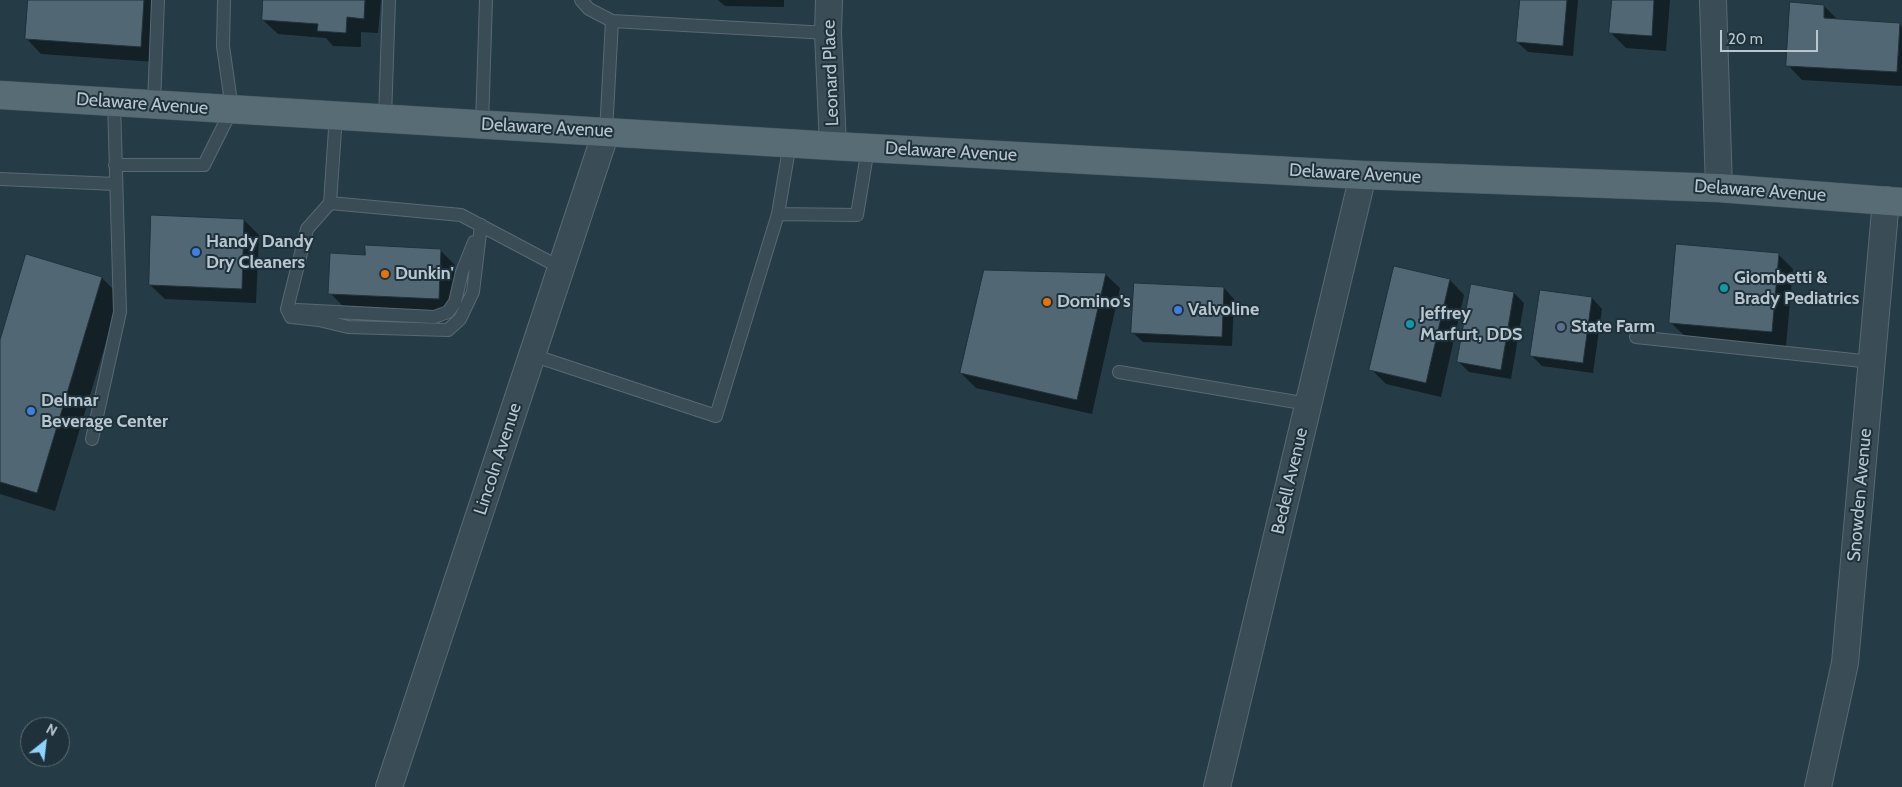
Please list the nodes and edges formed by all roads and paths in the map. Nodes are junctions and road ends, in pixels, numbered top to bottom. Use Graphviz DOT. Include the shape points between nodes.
graph roads {
  1 [pos="158,0"];
  2 [pos="224,0"];
  3 [pos="389,0"];
  4 [pos="486,0"];
  5 [pos="581,0"];
  6 [pos="828,0"];
  7 [pos="1713,0"];
  8 [pos="612,20"];
  9 [pos="828,33"];
  10 [pos="0,95"];
  11 [pos="114,102"];
  12 [pos="154,104"];
  13 [pos="232,109"];
  14 [pos="336,115"];
  15 [pos="385,118"];
  16 [pos="482,124"];
  17 [pos="606,132"];
  18 [pos="790,143"];
  19 [pos="833,146"];
  20 [pos="868,148"];
  21 [pos="115,165"];
  22 [pos="1362,175"];
  23 [pos="0,179"];
  24 [pos="116,184"];
  25 [pos="1719,188"];
  26 [pos="1894,201"];
  27 [pos="330,203"];
  28 [pos="778,214"];
  29 [pos="480,225"];
  30 [pos="561,268"];
  31 [pos="1636,337"];
  32 [pos="532,355"];
  33 [pos="1872,362"];
  34 [pos="1119,372"];
  35 [pos="1308,404"];
  36 [pos="92,440"];
  37 [pos="389,787"];
  38 [pos="1217,787"];
  39 [pos="1818,787"];
  1 -- 12 [label="lane"];
  2 -- 13 [label="lane" via="223,46"];
  3 -- 15 [label="lane"];
  4 -- 16 [label="lane"];
  5 -- 8 [label="lane" via="590,9"];
  6 -- 9 [label="street, Leonard Place"];
  7 -- 25 [label="street"];
  8 -- 9 [label="lane"];
  8 -- 17 [label="lane"];
  9 -- 19 [label="street, Leonard Place"];
  10 -- 11 [label="main road, Delaware Avenue"];
  11 -- 12 [label="main road, Delaware Avenue"];
  11 -- 21 [label="lane"];
  12 -- 13 [label="main road, Delaware Avenue"];
  13 -- 14 [label="main road, Delaware Avenue"];
  13 -- 21 [label="lane" via="204,165"];
  14 -- 15 [label="main road, Delaware Avenue"];
  14 -- 27 [label="lane"];
  15 -- 16 [label="main road, Delaware Avenue"];
  16 -- 17 [label="main road, Delaware Avenue"];
  17 -- 18 [label="main road, Delaware Avenue"];
  17 -- 30 [label="street, Lincoln Avenue"];
  18 -- 19 [label="main road, Delaware Avenue"];
  18 -- 28 [label="lane"];
  19 -- 20 [label="main road, Delaware Avenue"];
  20 -- 22 [label="main road, Delaware Avenue"];
  20 -- 28 [label="lane" via="857,215"];
  21 -- 24 [label="lane"];
  22 -- 25 [label="main road, Delaware Avenue"];
  22 -- 35 [label="street, Bedell Avenue"];
  23 -- 24 [label="lane"];
  24 -- 36 [label="lane" via="120,312"];
  25 -- 26 [label="main road, Delaware Avenue"];
  26 -- 33 [label="street, Snowden Avenue"];
  27 -- 29 [label="lane" via="461,215"];
  27 -- 29 [label="lane" via="307,229 287,309 434,317 448,312 455,302 462,272"];
  28 -- 32 [label="lane" via="716,416"];
  29 -- 30 [label="lane"];
  30 -- 32 [label="street, Lincoln Avenue"];
  31 -- 33 [label="lane"];
  32 -- 37 [label="street, Lincoln Avenue"];
  33 -- 39 [label="street, Snowden Avenue" via="1844,663"];
  34 -- 35 [label="lane"];
  35 -- 38 [label="street, Bedell Avenue"];
}
